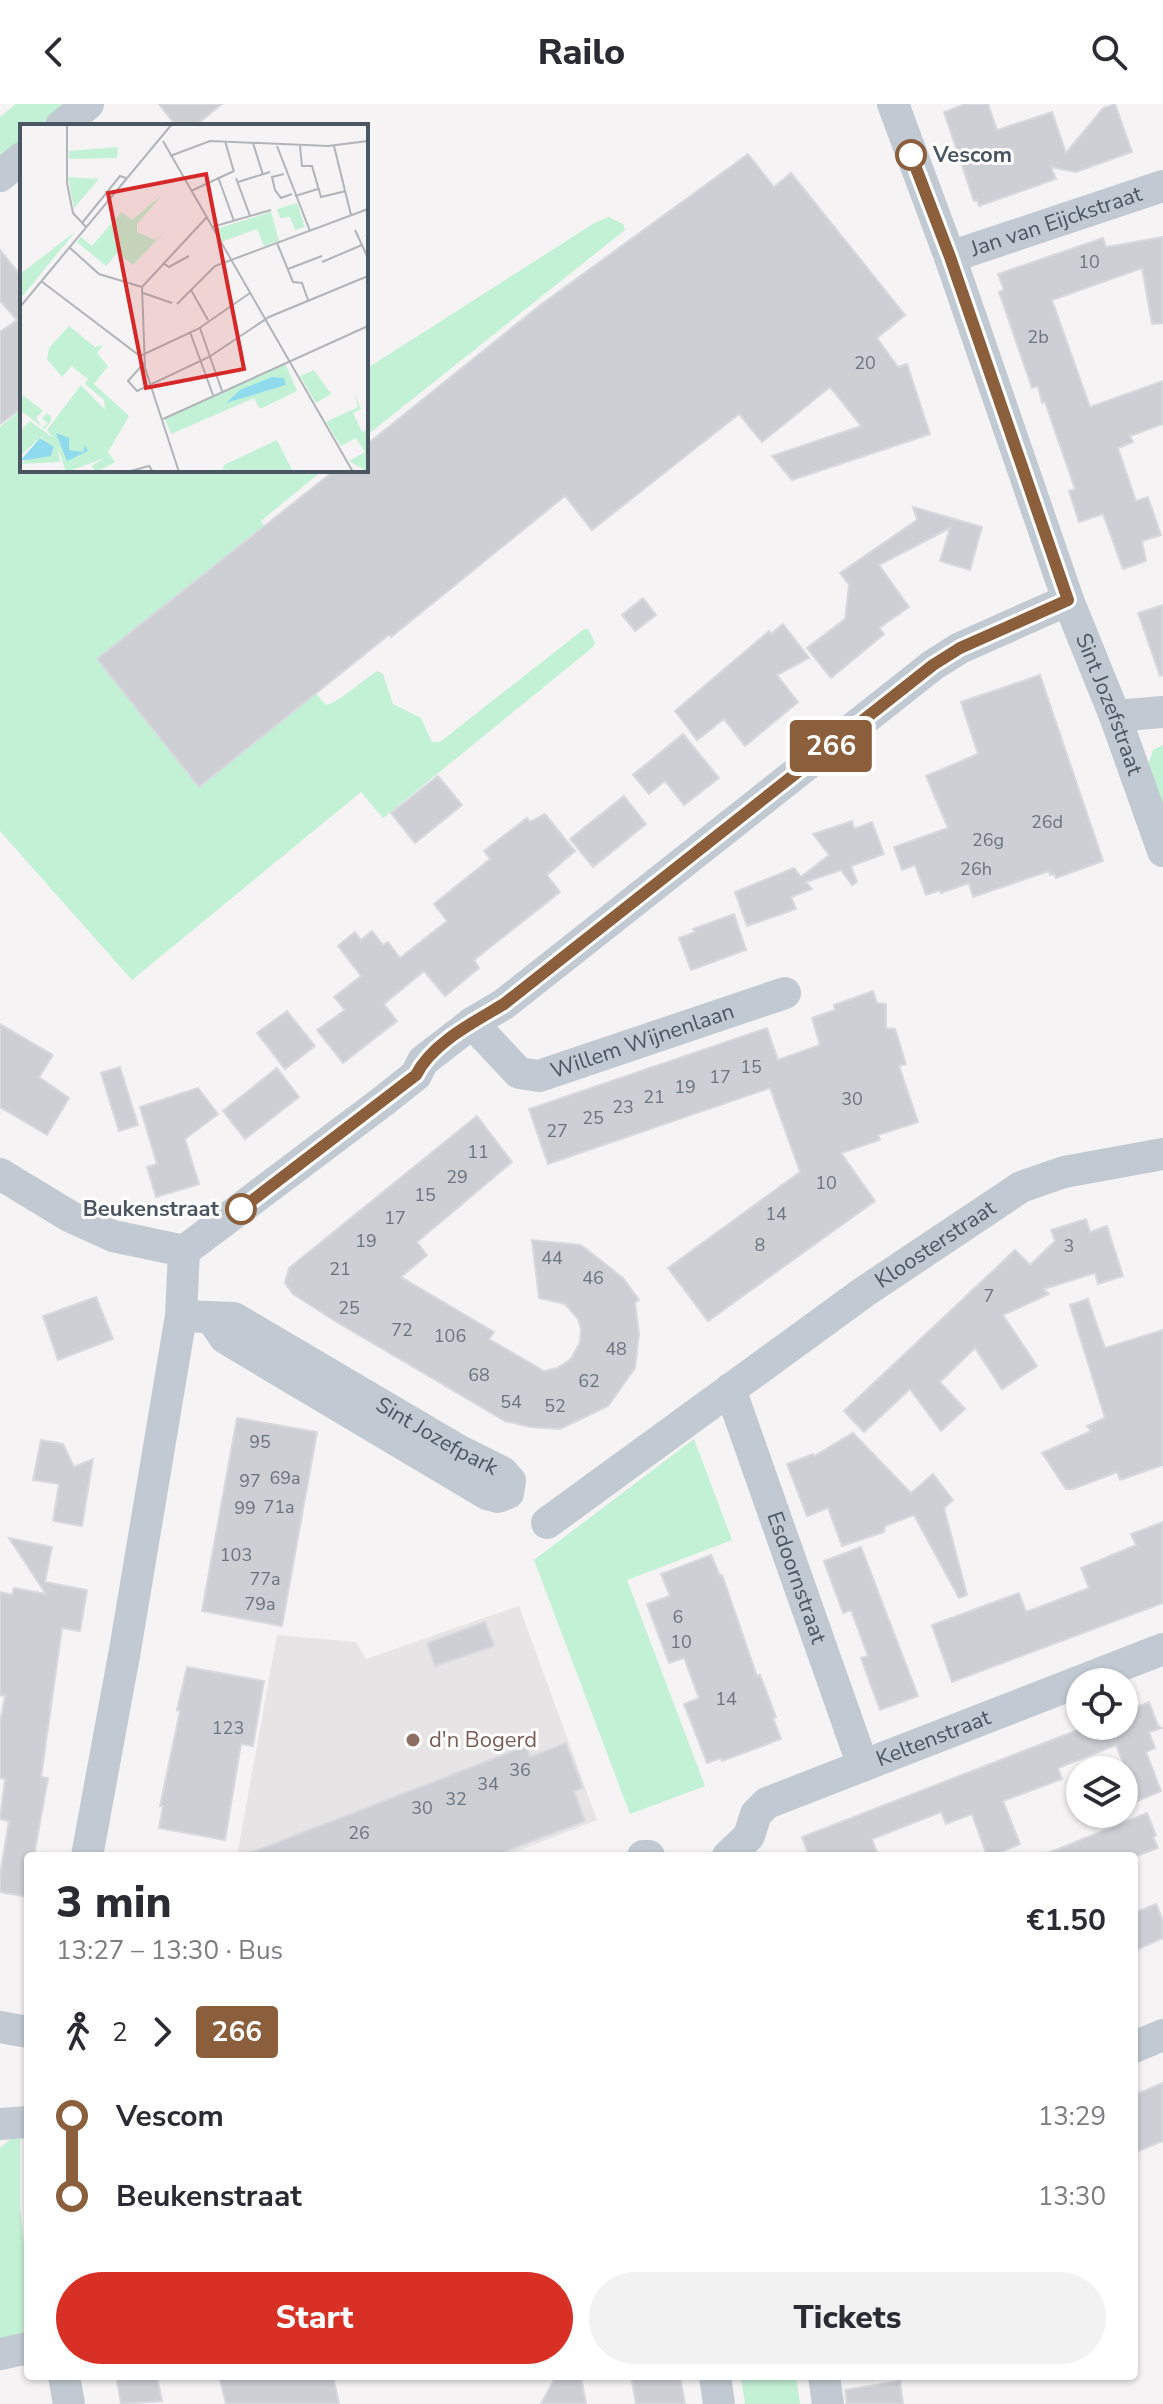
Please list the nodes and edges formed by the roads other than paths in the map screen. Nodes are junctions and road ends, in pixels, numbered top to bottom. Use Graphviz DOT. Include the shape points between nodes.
graph roads {
  1 [pos="88,104"];
  2 [pos="893,104"];
  3 [pos="63,124"];
  4 [pos="20,160"];
  5 [pos="0,176"];
  6 [pos="1163,186"];
  7 [pos="950,257"];
  8 [pos="1068,600"];
  9 [pos="1163,712"];
  10 [pos="1115,716"];
  11 [pos="1163,851"];
  12 [pos="785,993"];
  13 [pos="472,1023"];
  14 [pos="1163,1154"];
  15 [pos="0,1174"];
  16 [pos="184,1251"];
  17 [pos="196,1318"];
  18 [pos="730,1389"];
  19 [pos="547,1523"];
  20 [pos="1163,1649"];
  21 [pos="863,1766"];
  22 [pos="743,1849"];
  23 [pos="88,1852"];
  24 [pos="0,2027"];
  25 [pos="24,2031"];
  26 [pos="1163,2035"];
  27 [pos="1138,2045"];
  28 [pos="24,2122"];
  29 [pos="0,2124"];
  30 [pos="24,2349"];
  31 [pos="0,2354"];
  32 [pos="65,2380"];
  33 [pos="716,2380"];
  34 [pos="825,2380"];
  35 [pos="69,2404"];
  36 [pos="719,2404"];
  37 [pos="828,2404"];
  1 -- 3 [label="street"];
  2 -- 7 [label="street, Sint Jozefstraat"];
  4 -- 5 [label="street"];
  6 -- 7 [label="street, Jan van Eijckstraat"];
  7 -- 8 [label="street, Sint Jozefstraat"];
  8 -- 10 [label="street, Sint Jozefstraat"];
  8 -- 13 [label="street" via="933,665 504,1004"];
  9 -- 10 [label="street"];
  10 -- 11 [label="street, Sint Jozefstraat"];
  12 -- 13 [label="street, Willem Wijnenlaan" via="539,1076 519,1073"];
  13 -- 16 [label="street" via="386,1099"];
  14 -- 18 [label="street, Kloosterstraat" via="1064,1172 1021,1187"];
  15 -- 16 [label="street" via="113,1236"];
  16 -- 17 [label="street"];
  17 -- 17 [label="street, Sint Jozefpark" via="487,1494 508,1493 510,1481 502,1472 234,1318"];
  17 -- 23 [label="street"];
  18 -- 19 [label="street"];
  18 -- 21 [label="street, Esdoornstraat"];
  20 -- 21 [label="street, Keltenstraat"];
  21 -- 22 [label="street, Keltenstraat" via="767,1803 756,1814"];
  24 -- 25 [label="street"];
  26 -- 27 [label="street"];
  28 -- 29 [label="street"];
  30 -- 31 [label="street"];
  32 -- 35 [label="street"];
  33 -- 36 [label="street"];
  34 -- 37 [label="street"];
}
